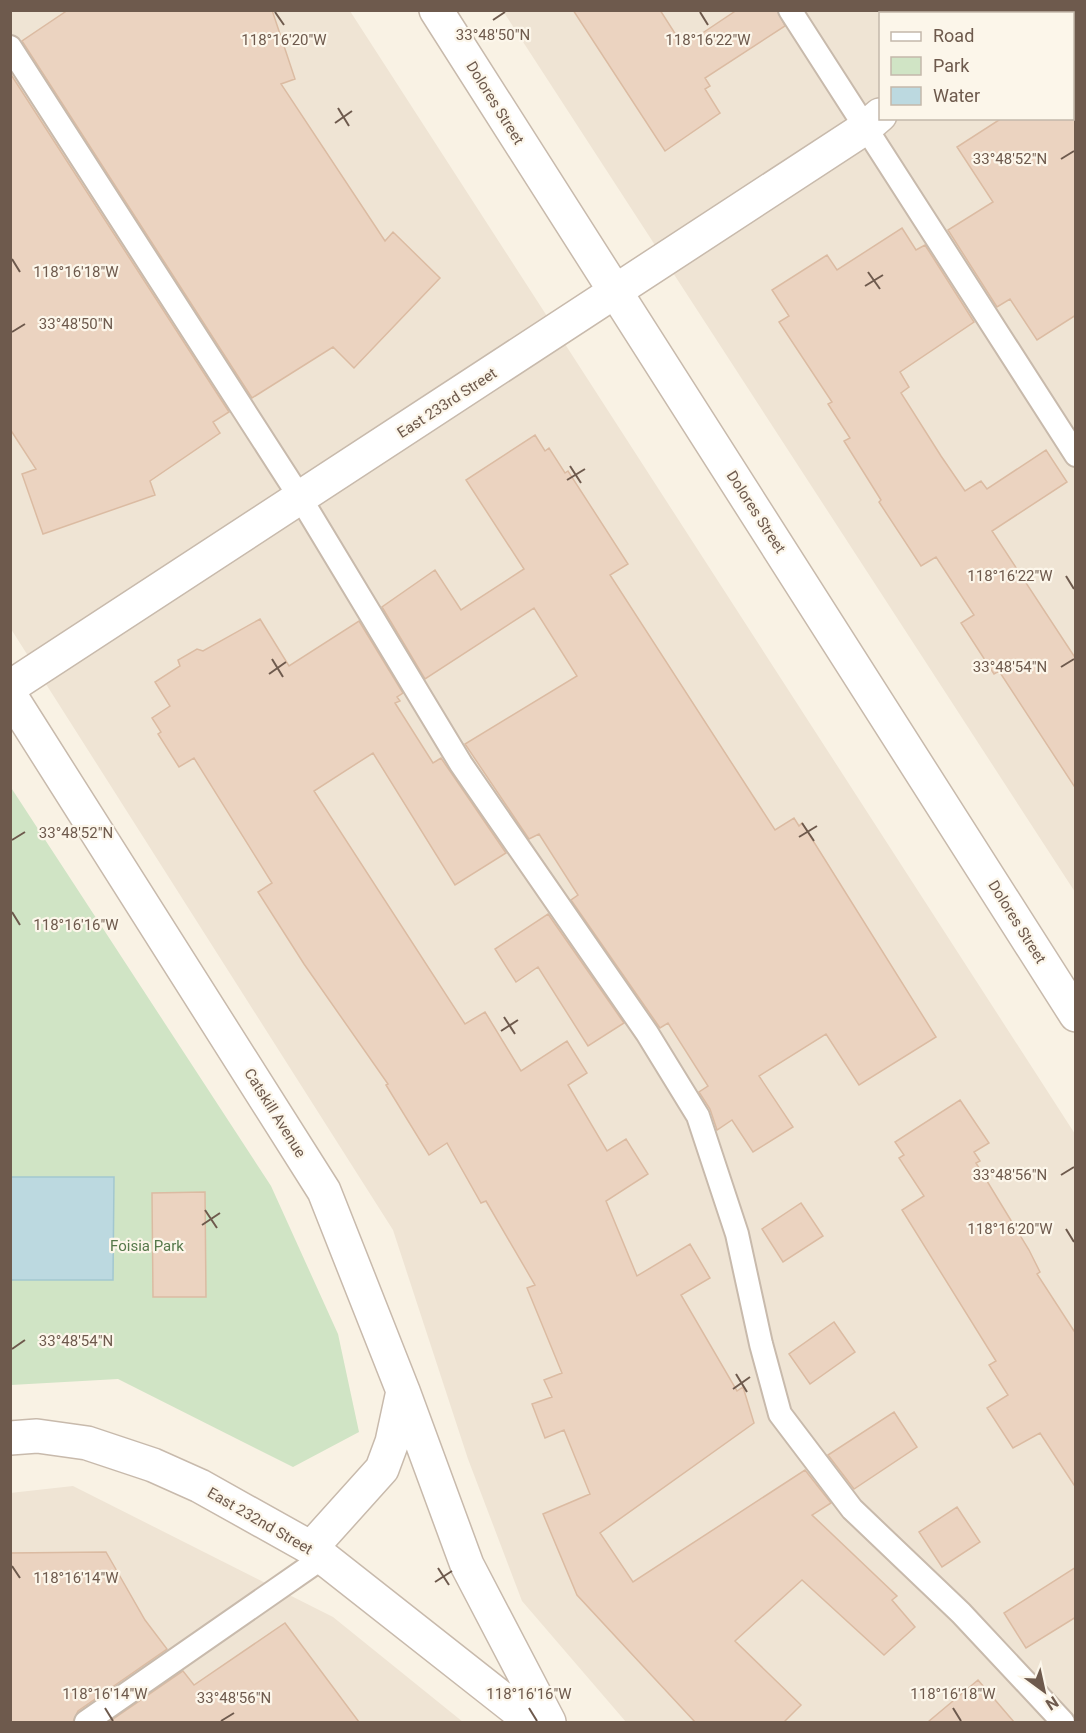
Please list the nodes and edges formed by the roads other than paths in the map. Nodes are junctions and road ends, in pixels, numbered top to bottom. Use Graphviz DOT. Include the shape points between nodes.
graph roads {
  1 [pos="436,10"];
  2 [pos="790,10"];
  3 [pos="10,47"];
  4 [pos="873,121"];
  5 [pos="616,293"];
  6 [pos="1076,455"];
  7 [pos="301,499"];
  8 [pos="10,687"];
  9 [pos="10,695"];
  10 [pos="1076,1015"];
  11 [pos="403,1391"];
  12 [pos="10,1438"];
  13 [pos="316,1553"];
  14 [pos="86,1722"];
  15 [pos="532,1722"];
  16 [pos="549,1722"];
  17 [pos="1062,1722"];
  1 -- 5 [label="street, Dolores Street"];
  2 -- 4 [label="lane"];
  3 -- 7 [label="lane"];
  4 -- 5 [label="street, East 233rd Street"];
  4 -- 6 [label="lane"];
  5 -- 7 [label="street, East 233rd Street"];
  5 -- 10 [label="street, Dolores Street"];
  7 -- 8 [label="street, East 233rd Street"];
  7 -- 17 [label="lane" via="461,764 647,1033 698,1116 737,1234 780,1414 852,1509 961,1613"];
  9 -- 11 [label="street, Catskill Avenue" via="324,1191"];
  11 -- 13 [label="street" via="382,1469"];
  11 -- 16 [label="street, Catskill Avenue" via="467,1564"];
  12 -- 13 [label="street, East 232nd Street" via="37,1436 87,1443 153,1465 200,1486"];
  13 -- 14 [label="lane"];
  13 -- 15 [label="street, East 232nd Street"];
}
